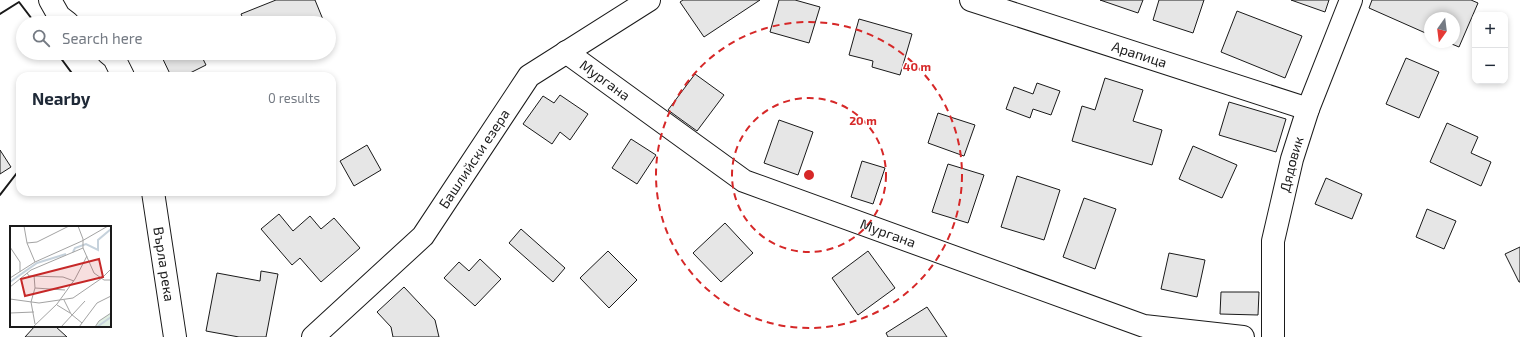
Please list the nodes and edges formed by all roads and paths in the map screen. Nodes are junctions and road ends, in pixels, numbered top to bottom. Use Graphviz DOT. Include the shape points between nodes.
graph roads {
  1 [pos="50,0"];
  2 [pos="649,0"];
  3 [pos="971,0"];
  4 [pos="1351,0"];
  5 [pos="59,16"];
  6 [pos="566,52"];
  7 [pos="115,60"];
  8 [pos="121,72"];
  9 [pos="1308,109"];
  10 [pos="154,196"];
  11 [pos="175,337"];
  12 [pos="313,337"];
  13 [pos="1243,337"];
  14 [pos="1273,337"];
  1 -- 5 [label="street"];
  2 -- 6 [label="street, Башлийски езера"];
  3 -- 9 [label="street, Арапица"];
  4 -- 9 [label="street, Дядовик"];
  6 -- 12 [label="street, Башлийски езера" via="528,76 423,236"];
  6 -- 13 [label="street, Мургана" via="744,181 1144,326"];
  7 -- 8 [label="street"];
  9 -- 14 [label="street, Дядовик" via="1292,159 1273,241"];
  10 -- 11 [label="street, Върла река"];
}
